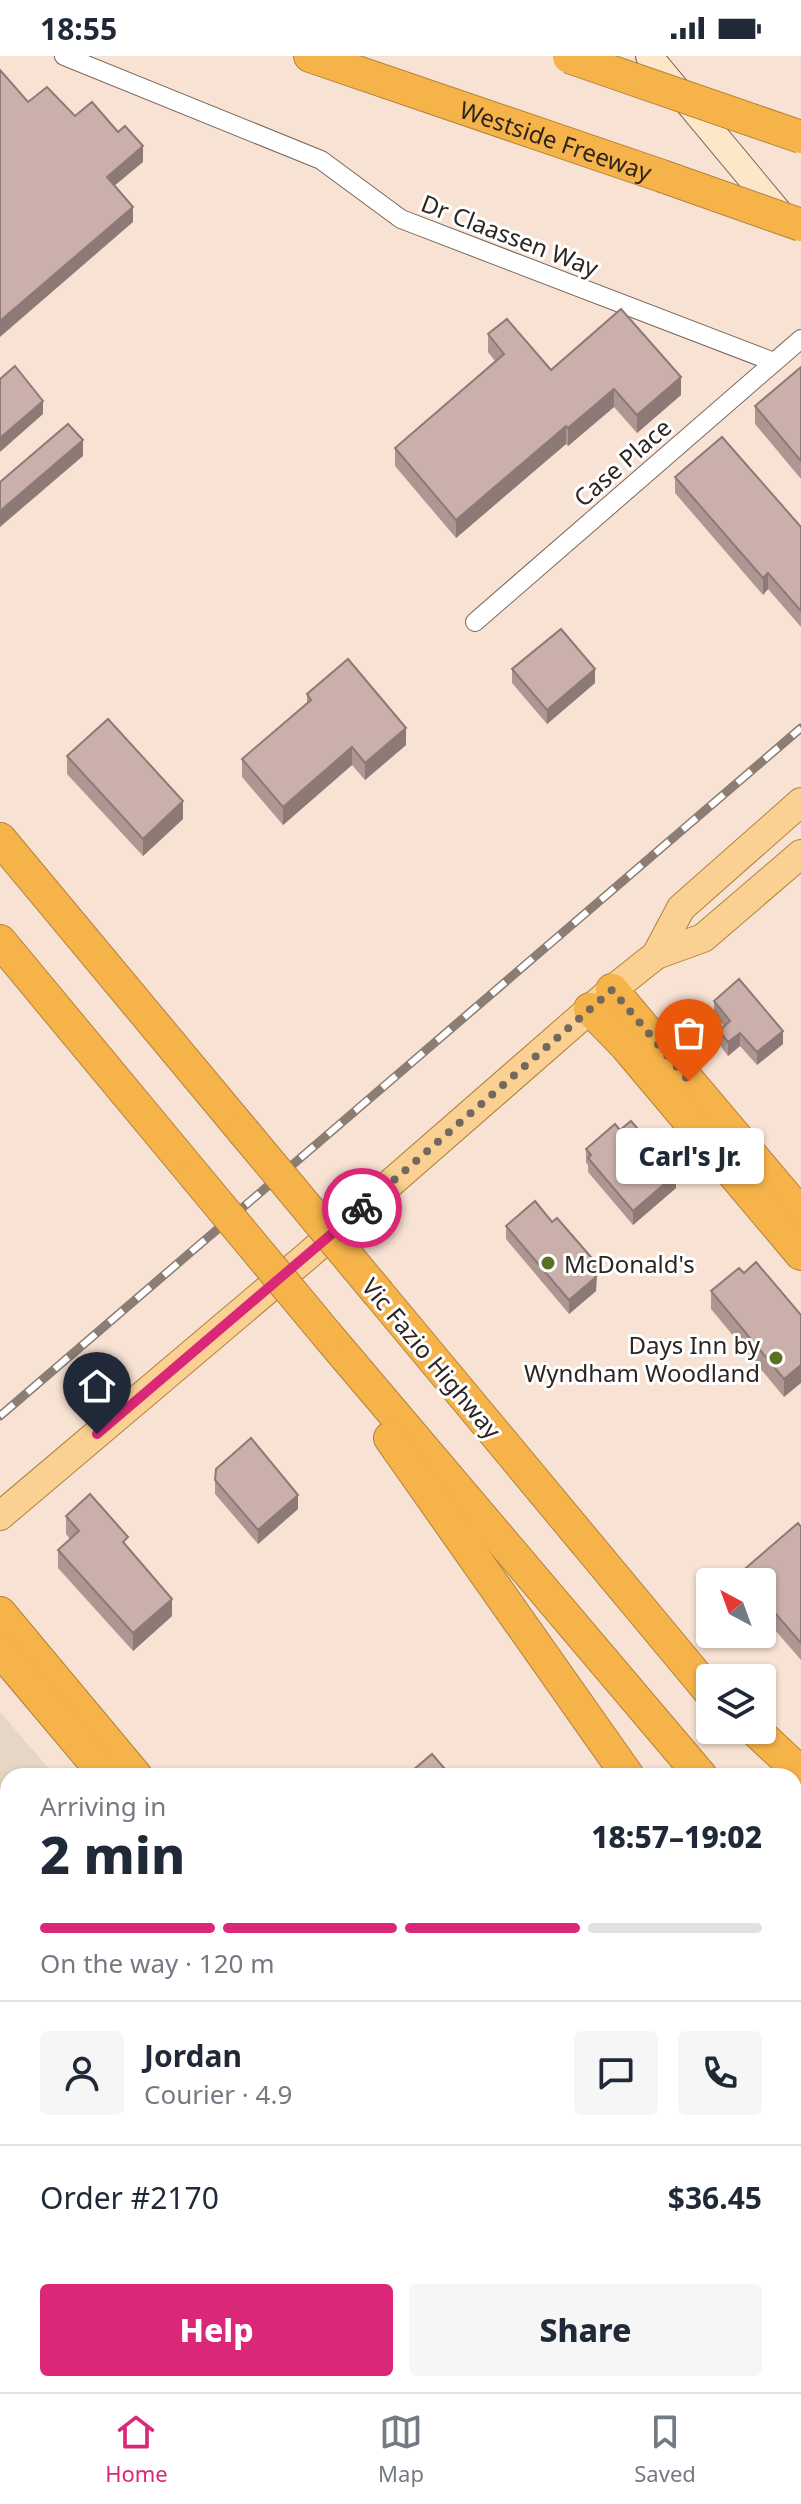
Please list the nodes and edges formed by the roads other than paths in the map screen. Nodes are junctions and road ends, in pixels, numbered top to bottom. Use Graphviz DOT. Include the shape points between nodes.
graph roads {
  1 [pos="64,56"];
  2 [pos="310,56"];
  3 [pos="649,56"];
  4 [pos="567,57"];
  5 [pos="801,137"];
  6 [pos="801,225"];
  7 [pos="801,238"];
  8 [pos="801,339"];
  9 [pos="774,362"];
  10 [pos="475,622"];
  11 [pos="801,802"];
  12 [pos="801,822"];
  13 [pos="0,839"];
  14 [pos="801,854"];
  15 [pos="770,880"];
  16 [pos="0,941"];
  17 [pos="656,955"];
  18 [pos="601,1000"];
  19 [pos="801,1214"];
  20 [pos="801,1254"];
  21 [pos="328,1336"];
  22 [pos="0,1516"];
  23 [pos="0,1613"];
  24 [pos="0,1650"];
  25 [pos="696,1675"];
  26 [pos="754,1744"];
  27 [pos="770,1744"];
  28 [pos="99,1768"];
  29 [pos="129,1768"];
  30 [pos="622,1768"];
  31 [pos="694,1768"];
  32 [pos="774,1768"];
  33 [pos="796,1768"];
  1 -- 9 [label="street, Dr Claassen Way" via="321,160 401,219"];
  2 -- 6 [label="highway, Westside Freeway, bridge"];
  3 -- 7 [label="street"];
  4 -- 5 [label="highway, bridge"];
  8 -- 9 [label="street, Case Place"];
  9 -- 10 [label="street, Case Place"];
  11 -- 17 [label="main road" via="681,908"];
  12 -- 15 [label="main road" via="771,849"];
  13 -- 25 [label="highway, Vic Fazio Highway, bridge"];
  14 -- 15 [label="main road"];
  15 -- 17 [label="main road" via="703,938"];
  16 -- 21 [label="highway, bridge"];
  17 -- 18 [label="main road"];
  18 -- 19 [label="highway"];
  18 -- 20 [label="highway" via="626,1046"];
  18 -- 22 [label="main road"];
  21 -- 30 [label="highway" via="376,1417"];
  21 -- 31 [label="highway"];
  23 -- 29 [label="highway"];
  24 -- 28 [label="highway"];
  26 -- 32 [label="highway"];
  27 -- 33 [label="highway"];
}
